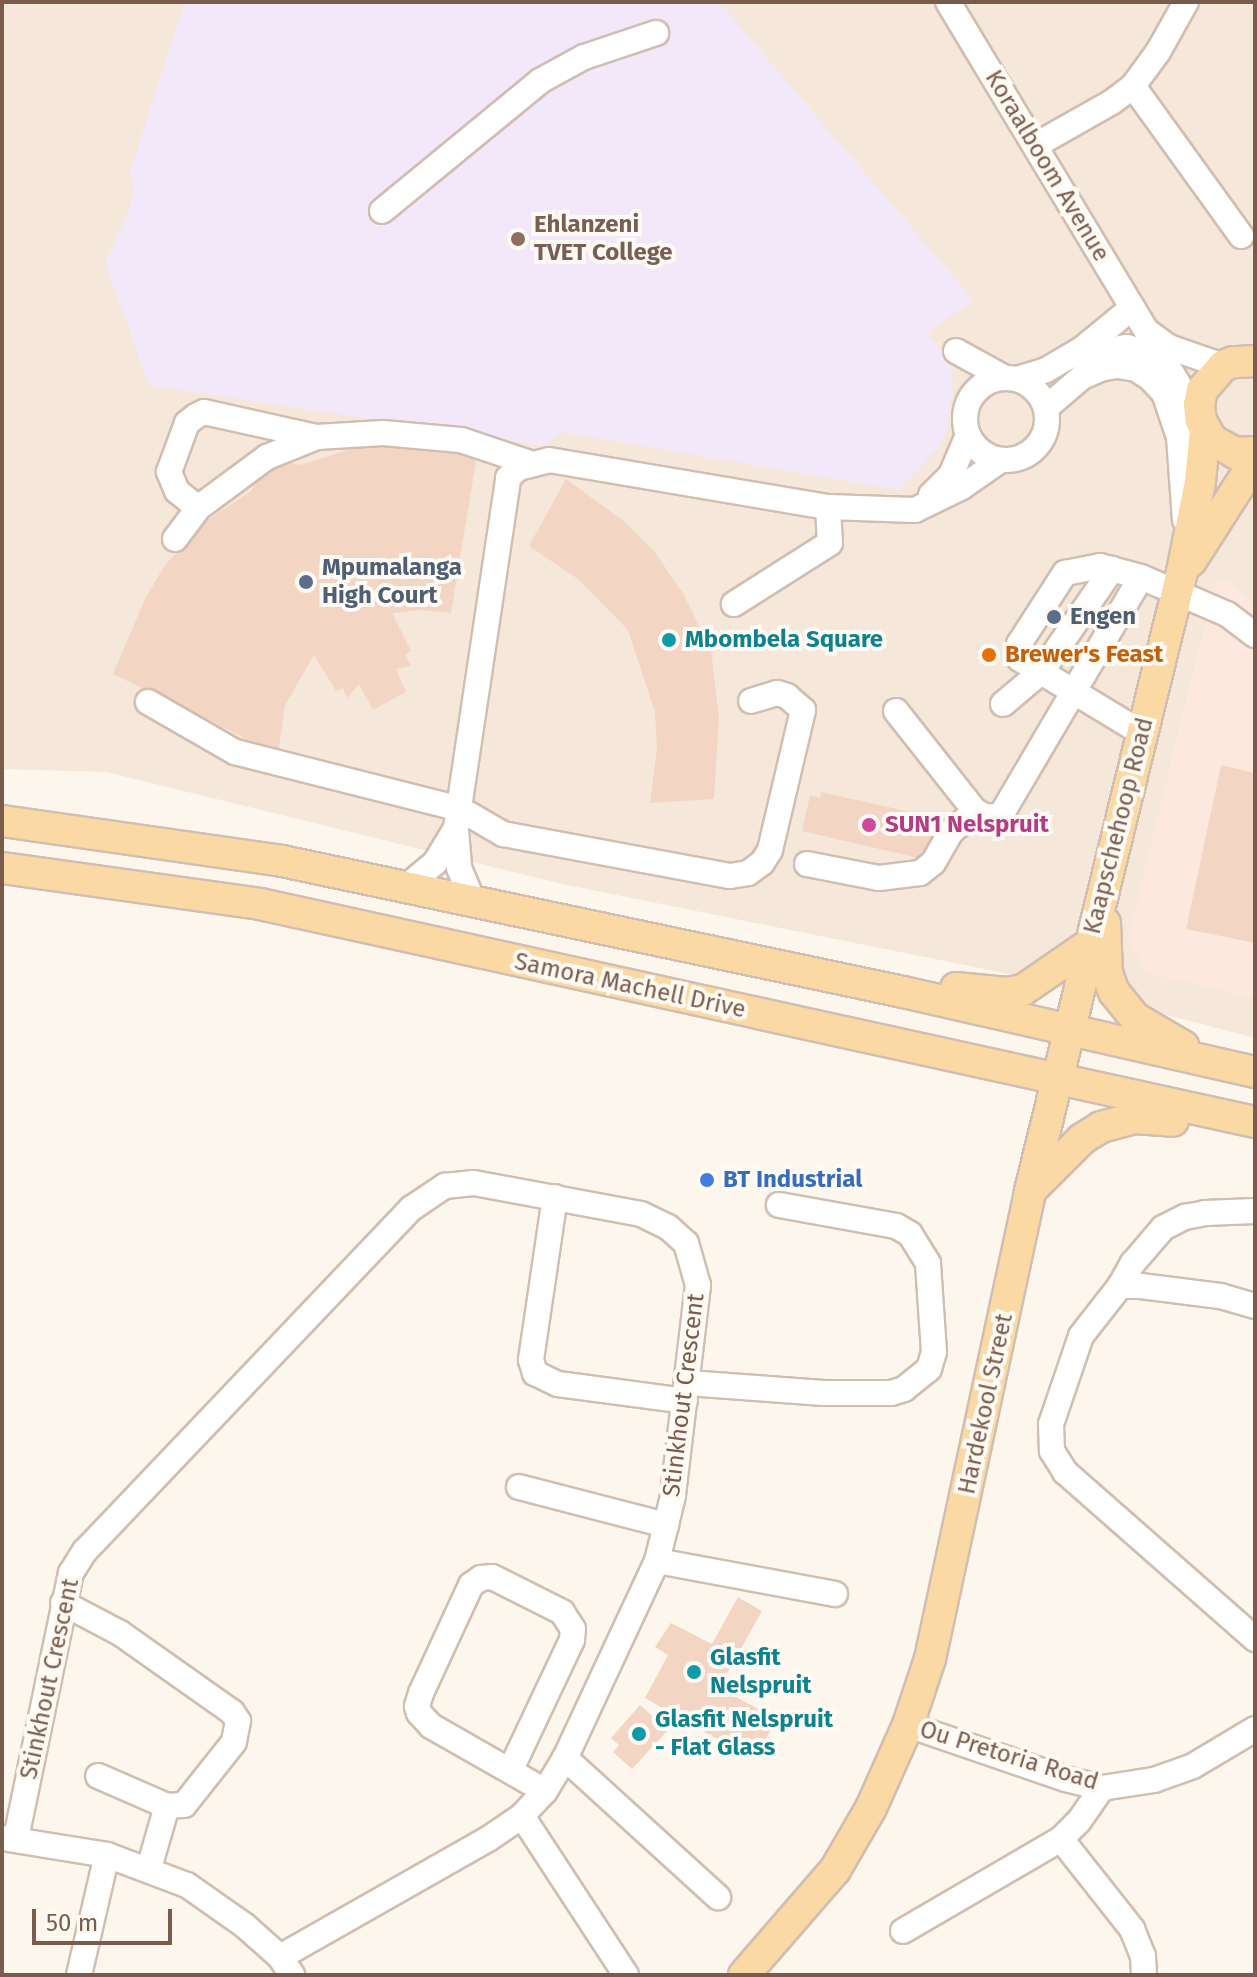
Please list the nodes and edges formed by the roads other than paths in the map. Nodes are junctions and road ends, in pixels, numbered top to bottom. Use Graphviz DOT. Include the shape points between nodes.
graph roads {
  1 [pos="948,2"];
  2 [pos="1186,2"];
  3 [pos="656,33"];
  4 [pos="1133,86"];
  5 [pos="1036,145"];
  6 [pos="382,211"];
  7 [pos="1241,236"];
  8 [pos="1132,308"];
  9 [pos="1146,331"];
  10 [pos="956,351"];
  11 [pos="1162,358"];
  12 [pos="1244,360"];
  13 [pos="1082,377"];
  14 [pos="1011,378"];
  15 [pos="1046,408"];
  16 [pos="1203,425"];
  17 [pos="968,435"];
  18 [pos="317,437"];
  19 [pos="1255,452"];
  20 [pos="1001,460"];
  21 [pos="1255,461"];
  22 [pos="530,463"];
  23 [pos="828,507"];
  24 [pos="198,508"];
  25 [pos="915,510"];
  26 [pos="175,539"];
  27 [pos="1112,569"];
  28 [pos="1181,571"];
  29 [pos="1141,577"];
  30 [pos="734,604"];
  31 [pos="1255,635"];
  32 [pos="1042,671"];
  33 [pos="1076,691"];
  34 [pos="751,701"];
  35 [pos="148,702"];
  36 [pos="1003,704"];
  37 [pos="896,711"];
  38 [pos="1142,733"];
  39 [pos="975,811"];
  40 [pos="458,819"];
  41 [pos="2,821"];
  42 [pos="807,864"];
  43 [pos="2,868"];
  44 [pos="406,887"];
  45 [pos="1104,889"];
  46 [pos="473,901"];
  47 [pos="1090,944"];
  48 [pos="767,965"];
  49 [pos="1069,1031"];
  50 [pos="1214,1063"];
  51 [pos="1255,1072"];
  52 [pos="1055,1081"];
  53 [pos="1255,1125"];
  54 [pos="1030,1191"];
  55 [pos="555,1197"];
  56 [pos="779,1205"];
  57 [pos="1255,1211"];
  58 [pos="1120,1286"];
  59 [pos="1255,1306"];
  60 [pos="686,1392"];
  61 [pos="519,1487"];
  62 [pos="666,1525"];
  63 [pos="657,1561"];
  64 [pos="835,1594"];
  65 [pos="63,1603"];
  66 [pos="1255,1639"];
  67 [pos="908,1725"];
  68 [pos="1255,1729"];
  69 [pos="565,1758"];
  70 [pos="511,1769"];
  71 [pos="98,1776"];
  72 [pos="1102,1788"];
  73 [pos="545,1791"];
  74 [pos="167,1806"];
  75 [pos="522,1816"];
  76 [pos="9,1838"];
  77 [pos="1061,1839"];
  78 [pos="107,1855"];
  79 [pos="149,1868"];
  80 [pos="718,1897"];
  81 [pos="903,1931"];
  82 [pos="286,1966"];
  83 [pos="1144,1974"];
  84 [pos="79,1975"];
  85 [pos="626,1975"];
  86 [pos="744,1975"];
  1 -- 5 [label="street, Koraalboom Avenue"];
  2 -- 4 [label="street"];
  3 -- 6 [label="street" via="584,57 540,81"];
  4 -- 5 [label="street"];
  4 -- 7 [label="street"];
  5 -- 8 [label="street, Koraalboom Avenue"];
  8 -- 9 [label="street, Koraalboom Avenue"];
  8 -- 14 [label="street" via="1082,349 1046,370"];
  9 -- 11 [label="street, Koraalboom Avenue"];
  9 -- 12 [label="street" via="1169,347"];
  10 -- 14 [label="street"];
  11 -- 13 [label="street" via="1127,347 1114,349"];
  11 -- 16 [label="street, Koraalboom Avenue"];
  12 -- 16 [label="main road, Kaapschehoop Road" via="1202,390"];
  13 -- 15 [label="street"];
  13 -- 28 [label="street" via="1103,368 1127,368 1150,378 1164,393 1181,450"];
  14 -- 15 [label="street" via="1040,395"];
  14 -- 17 [label="street" via="992,380 973,393 965,414"];
  15 -- 20 [label="street" via="1041,441 1024,456"];
  16 -- 19 [label="main road" via="1223,448"];
  16 -- 28 [label="main road, Kaapschehoop Road" via="1200,482"];
  17 -- 20 [label="street" via="981,452"];
  17 -- 25 [label="street" via="951,475"];
  18 -- 22 [label="street" via="383,433 461,440"];
  18 -- 24 [label="street" via="267,457"];
  18 -- 24 [label="street" via="204,412 196,416 187,423 169,472 177,491"];
  20 -- 25 [label="street"];
  21 -- 28 [label="main road"];
  22 -- 23 [label="street" via="549,460"];
  22 -- 40 [label="street" via="508,478"];
  23 -- 25 [label="street"];
  23 -- 30 [label="street" via="830,543"];
  24 -- 26 [label="street"];
  27 -- 29 [label="street"];
  27 -- 32 [label="street"];
  27 -- 32 [label="street" via="1100,566 1065,573 1019,644 1020,659"];
  28 -- 29 [label="street"];
  28 -- 31 [label="street"];
  28 -- 38 [label="main road, Kaapschehoop Road"];
  29 -- 33 [label="street"];
  32 -- 33 [label="street"];
  32 -- 36 [label="street"];
  33 -- 38 [label="street"];
  33 -- 39 [label="street" via="1008,809 995,817"];
  34 -- 40 [label="street" via="777,693 803,710 770,850 748,873 730,876 503,834"];
  35 -- 40 [label="street" via="235,752"];
  37 -- 39 [label="street"];
  38 -- 45 [label="main road, Kaapschehoop Road"];
  39 -- 42 [label="street" via="951,832 933,863 920,873 879,878"];
  40 -- 44 [label="street" via="435,863"];
  40 -- 46 [label="street" via="459,868"];
  41 -- 44 [label="main road, Samora Machell Drive" via="282,861"];
  43 -- 52 [label="main road, Samora Machell Drive" via="260,904"];
  44 -- 46 [label="main road, Samora Machell Drive"];
  45 -- 47 [label="main road, Kaapschehoop Road"];
  45 -- 50 [label="main road" via="1107,973 1114,992 1135,1018"];
  46 -- 48 [label="main road, Samora Machell Drive"];
  47 -- 48 [label="main road" via="1040,982 1007,993"];
  47 -- 49 [label="main road, Kaapschehoop Road"];
  48 -- 49 [label="main road, Samora Machell Drive"];
  49 -- 50 [label="main road, Samora Machell Drive"];
  49 -- 52 [label="main road, Kaapschehoop Road"];
  50 -- 51 [label="main road, Samora Machell Drive"];
  52 -- 53 [label="main road, Samora Machell Drive"];
  52 -- 54 [label="main road, Hardekool Street"];
  53 -- 54 [label="main road" via="1134,1118 1111,1123 1082,1139"];
  54 -- 67 [label="main road, Hardekool Street" via="946,1597"];
  55 -- 60 [label="street, Stinkhout Crescent" via="641,1214 686,1243 698,1285"];
  55 -- 60 [label="street" via="531,1360 535,1373 558,1384"];
  55 -- 65 [label="street, Stinkhout Crescent" via="474,1183 445,1186 412,1208 85,1551 71,1573"];
  56 -- 60 [label="street" via="896,1226 910,1234 928,1263 934,1352 929,1369 891,1393"];
  57 -- 58 [label="street" via="1205,1213 1163,1228"];
  58 -- 59 [label="street" via="1220,1296"];
  58 -- 66 [label="street" via="1081,1336 1051,1424 1052,1451 1065,1472"];
  60 -- 62 [label="street, Stinkhout Crescent"];
  61 -- 62 [label="street"];
  62 -- 63 [label="street, Stinkhout Crescent"];
  63 -- 64 [label="street"];
  63 -- 69 [label="street, Stinkhout Crescent"];
  65 -- 74 [label="street" via="120,1633 238,1721 234,1742 191,1800"];
  65 -- 76 [label="street, Stinkhout Crescent"];
  67 -- 72 [label="street, Ou Pretoria Road"];
  67 -- 86 [label="main road, Ou Pretoria Road" via="871,1808 835,1870"];
  68 -- 72 [label="street, Ou Pretoria Road" via="1193,1766 1154,1780"];
  69 -- 73 [label="street, Stinkhout Crescent"];
  69 -- 80 [label="street"];
  70 -- 70 [label="street" via="431,1726 417,1706 471,1585 481,1578 492,1577 562,1612 573,1629"];
  70 -- 73 [label="street"];
  71 -- 74 [label="street"];
  72 -- 77 [label="street"];
  73 -- 75 [label="street, Stinkhout Crescent"];
  74 -- 79 [label="street"];
  75 -- 82 [label="street, Stinkhout Crescent"];
  75 -- 85 [label="street"];
  76 -- 78 [label="street"];
  77 -- 81 [label="street"];
  77 -- 83 [label="street" via="1132,1929"];
  78 -- 79 [label="street"];
  78 -- 84 [label="street"];
  79 -- 82 [label="street" via="187,1885 244,1925"];
}
